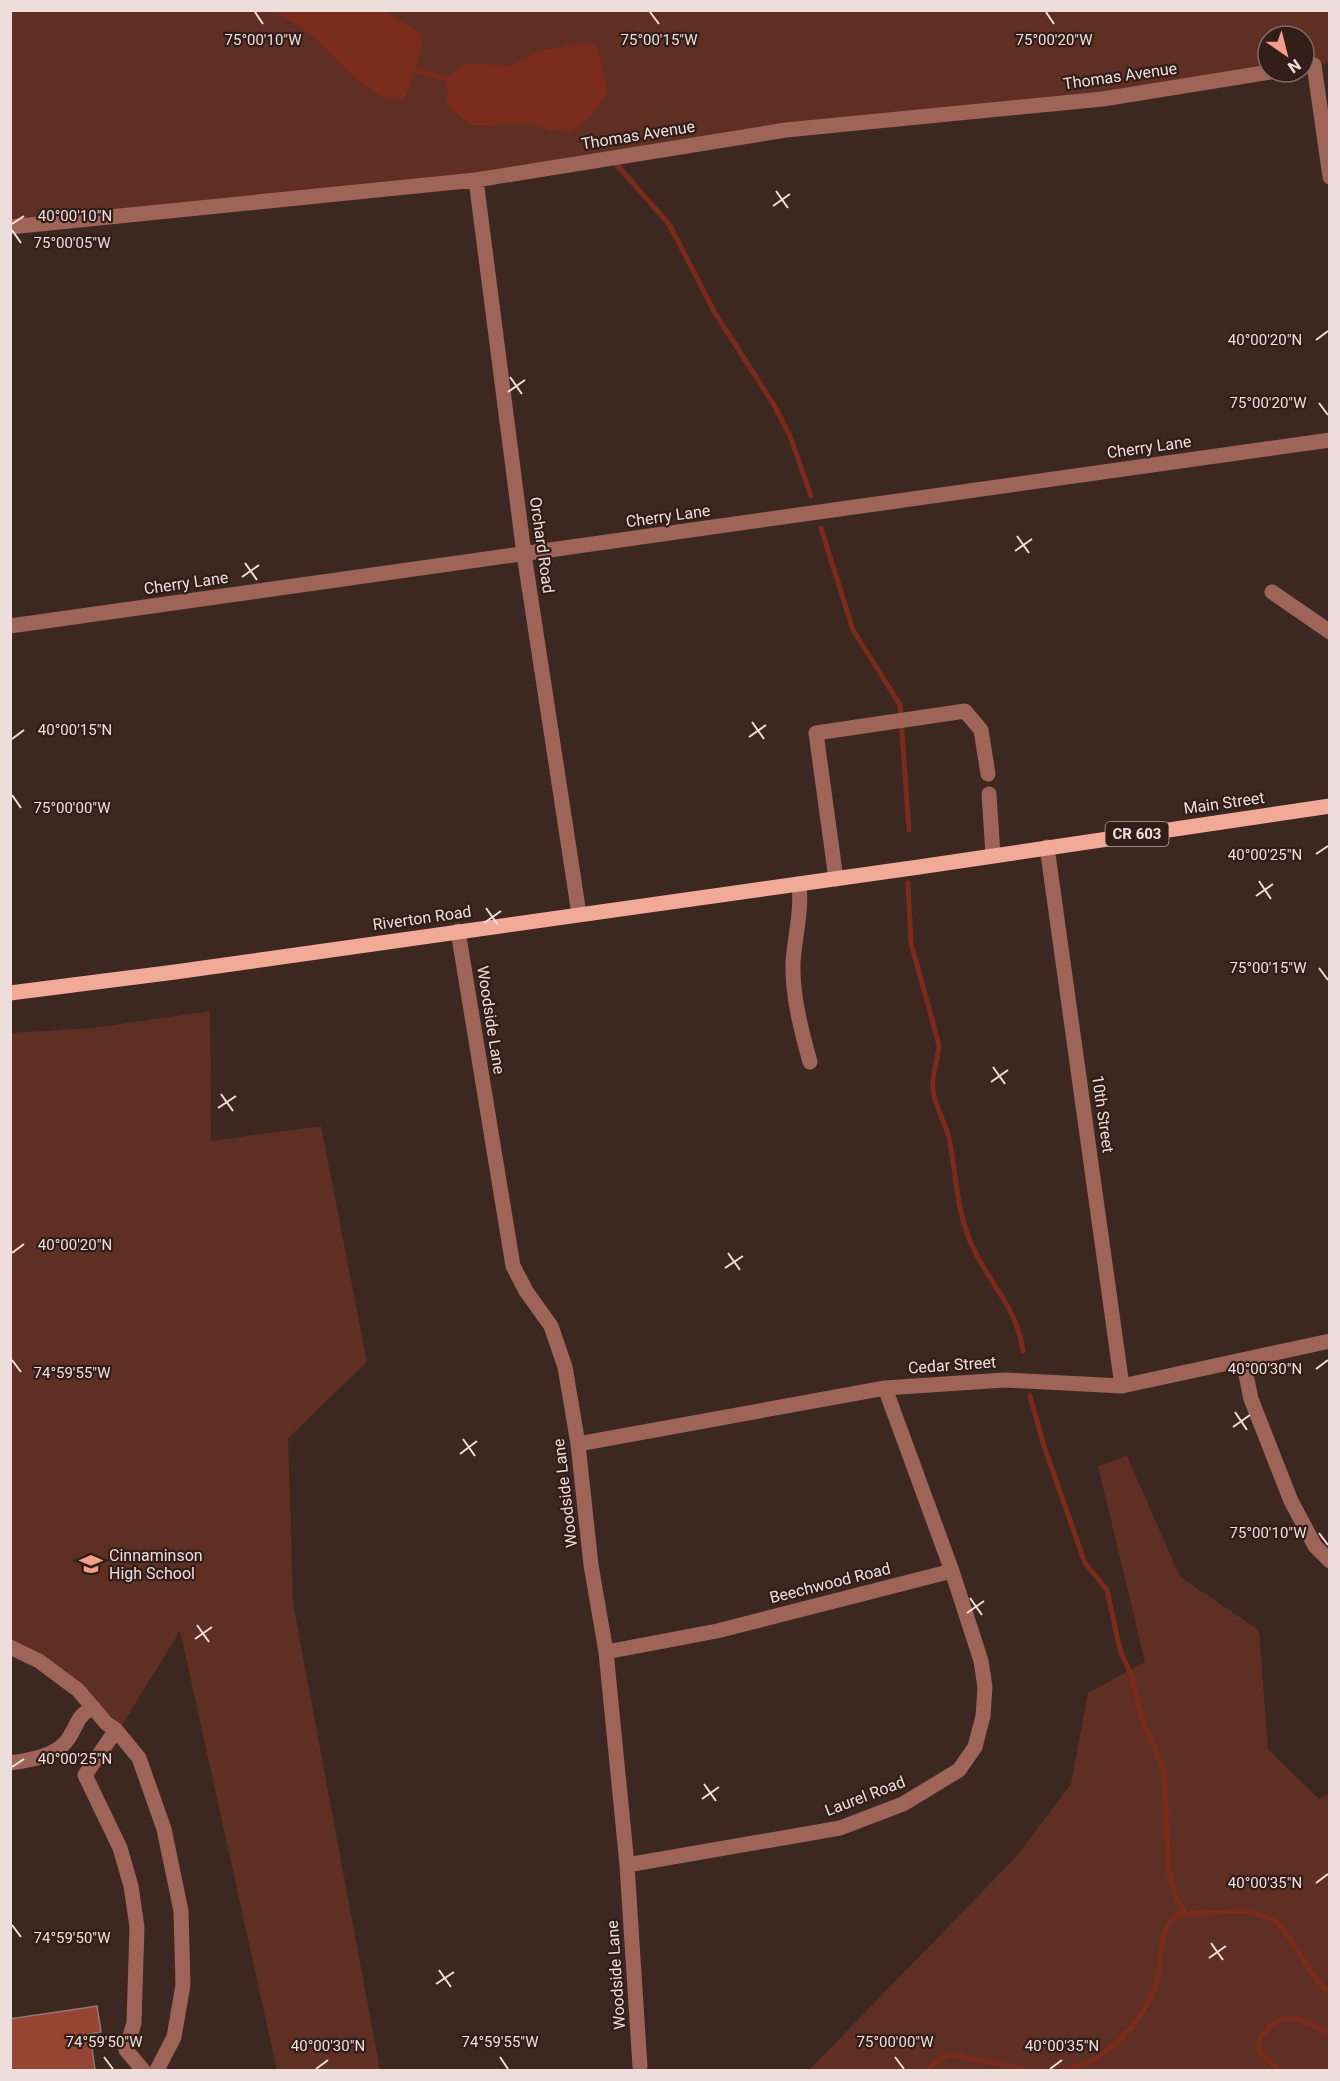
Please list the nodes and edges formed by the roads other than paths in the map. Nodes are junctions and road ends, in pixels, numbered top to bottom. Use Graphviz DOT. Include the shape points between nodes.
graph roads {
  1 [pos="1256,74"];
  2 [pos="1312,84"];
  3 [pos="1329,177"];
  4 [pos="476,180"];
  5 [pos="10,228"];
  6 [pos="1329,440"];
  7 [pos="524,554"];
  8 [pos="1272,592"];
  9 [pos="10,626"];
  10 [pos="1329,632"];
  11 [pos="988,774"];
  12 [pos="989,794"];
  13 [pos="1329,806"];
  14 [pos="1047,847"];
  15 [pos="993,855"];
  16 [pos="945,862"];
  17 [pos="836,879"];
  18 [pos="799,884"];
  19 [pos="579,914"];
  20 [pos="458,931"];
  21 [pos="10,993"];
  22 [pos="810,1062"];
  23 [pos="1329,1341"];
  24 [pos="1243,1360"];
  25 [pos="1122,1386"];
  26 [pos="885,1388"];
  27 [pos="578,1444"];
  28 [pos="1329,1561"];
  29 [pos="952,1571"];
  30 [pos="10,1647"];
  31 [pos="606,1652"];
  32 [pos="93,1707"];
  33 [pos="116,1730"];
  34 [pos="10,1763"];
  35 [pos="627,1864"];
  36 [pos="640,2067"];
  37 [pos="143,2070"];
  38 [pos="157,2070"];
  1 -- 4 [label="street, Thomas Avenue" via="1104,99 786,130"];
  2 -- 3 [label="street"];
  4 -- 5 [label="street, Thomas Avenue"];
  4 -- 7 [label="street, Orchard Road"];
  6 -- 7 [label="street, Cherry Lane"];
  7 -- 9 [label="street, Cherry Lane"];
  7 -- 19 [label="street, Orchard Road"];
  8 -- 10 [label="street"];
  11 -- 17 [label="street" via="981,730 965,711 816,733"];
  12 -- 15 [label="street"];
  13 -- 14 [label="main road, Main Street / CR 603"];
  14 -- 15 [label="main road, Main Street / CR 603"];
  14 -- 25 [label="street, 10th Street"];
  15 -- 16 [label="main road, Main Street / CR 603"];
  16 -- 17 [label="main road, Riverton Road / CR 603"];
  17 -- 18 [label="main road, Riverton Road / CR 603"];
  18 -- 19 [label="main road, Riverton Road / CR 603"];
  18 -- 22 [label="street" via="801,903 793,979"];
  19 -- 20 [label="main road, Riverton Road / CR 603"];
  20 -- 21 [label="main road, Riverton Road / CR 603"];
  20 -- 27 [label="street, Woodside Lane" via="513,1266 553,1332 565,1368"];
  23 -- 24 [label="street, Cedar Street"];
  24 -- 25 [label="street, Cedar Street"];
  24 -- 28 [label="street" via="1251,1399 1291,1501 1315,1546"];
  25 -- 26 [label="street, Cedar Street" via="1005,1380"];
  26 -- 27 [label="street, Cedar Street"];
  26 -- 29 [label="street, Laurel Road"];
  27 -- 31 [label="street, Woodside Lane" via="591,1565"];
  29 -- 31 [label="street, Beechwood Road" via="717,1631"];
  29 -- 35 [label="street, Laurel Road" via="981,1661 985,1687 975,1747 959,1770 903,1804 840,1828"];
  30 -- 32 [label="street" via="39,1661 78,1690"];
  31 -- 35 [label="street, Woodside Lane"];
  32 -- 33 [label="street"];
  32 -- 34 [label="street" via="81,1715 60,1748 44,1756"];
  33 -- 37 [label="street" via="84,1775 120,1848 131,1886 137,1927 136,1969 134,2023 126,2050"];
  33 -- 38 [label="street" via="139,1758 164,1829 181,1911 183,1985 174,2037"];
  35 -- 36 [label="street, Woodside Lane"];
}
